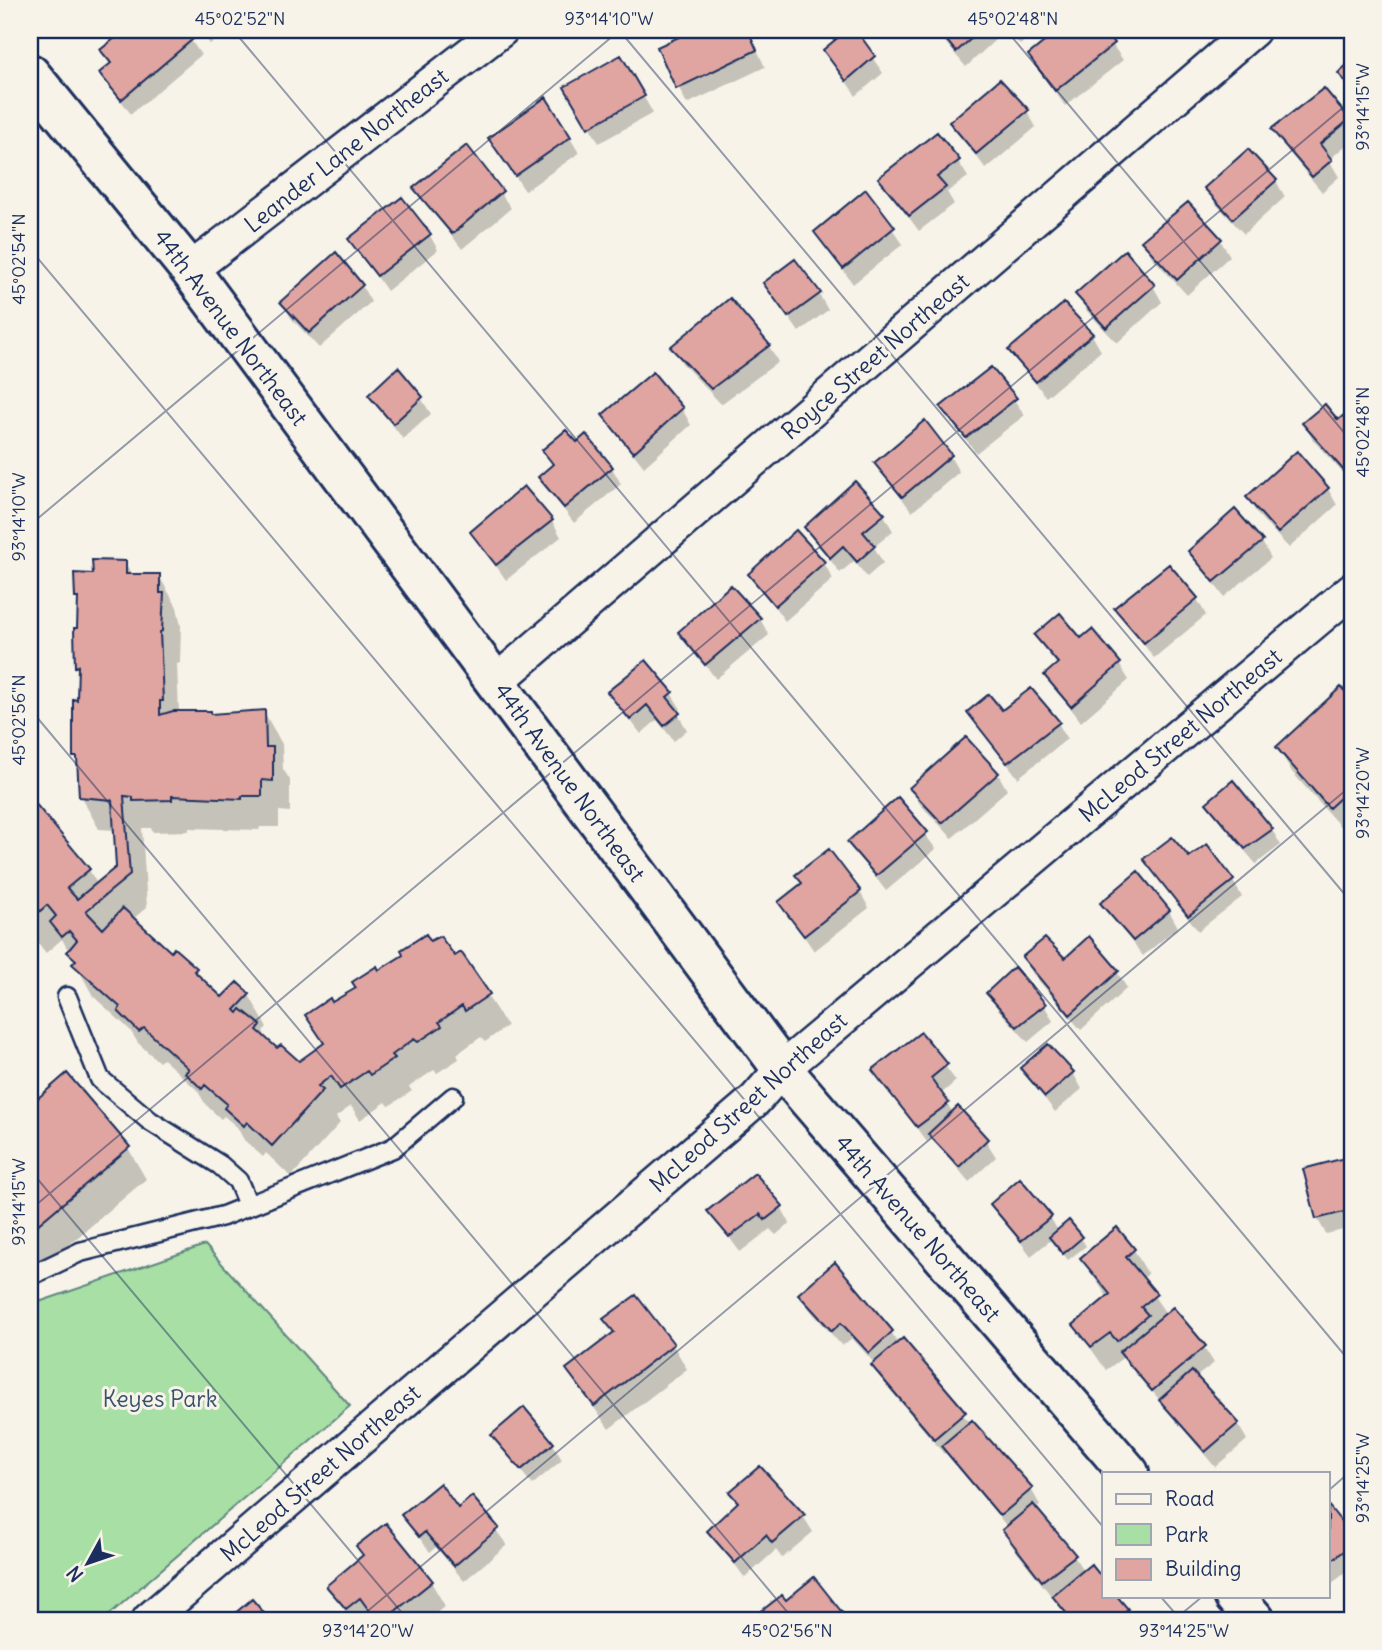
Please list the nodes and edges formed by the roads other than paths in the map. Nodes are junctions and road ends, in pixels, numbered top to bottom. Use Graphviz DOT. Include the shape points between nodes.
graph roads {
  1 [pos="501,30"];
  2 [pos="1253,30"];
  3 [pos="30,74"];
  4 [pos="190,270"];
  5 [pos="1352,590"];
  6 [pos="496,682"];
  7 [pos="67,997"];
  8 [pos="782,1069"];
  9 [pos="453,1097"];
  10 [pos="248,1205"];
  11 [pos="30,1276"];
  12 [pos="1128,1472"];
  13 [pos="1236,1598"];
  14 [pos="149,1620"];
  15 [pos="1255,1620"];
  1 -- 4 [label="street, Leander Lane Northeast"];
  2 -- 6 [label="street, Royce Street Northeast"];
  3 -- 4 [label="street, 44th Avenue Northeast"];
  4 -- 6 [label="street, 44th Avenue Northeast"];
  5 -- 8 [label="street, McLeod Street Northeast"];
  6 -- 8 [label="street, 44th Avenue Northeast"];
  7 -- 10 [label="lane" via="100,1079 150,1121 239,1181"];
  8 -- 12 [label="street, 44th Avenue Northeast"];
  8 -- 14 [label="street, McLeod Street Northeast" via="744,1109"];
  9 -- 10 [label="lane" via="393,1147"];
  10 -- 11 [label="lane" via="223,1216 80,1252"];
  13 -- 15 [label="street"];
}
